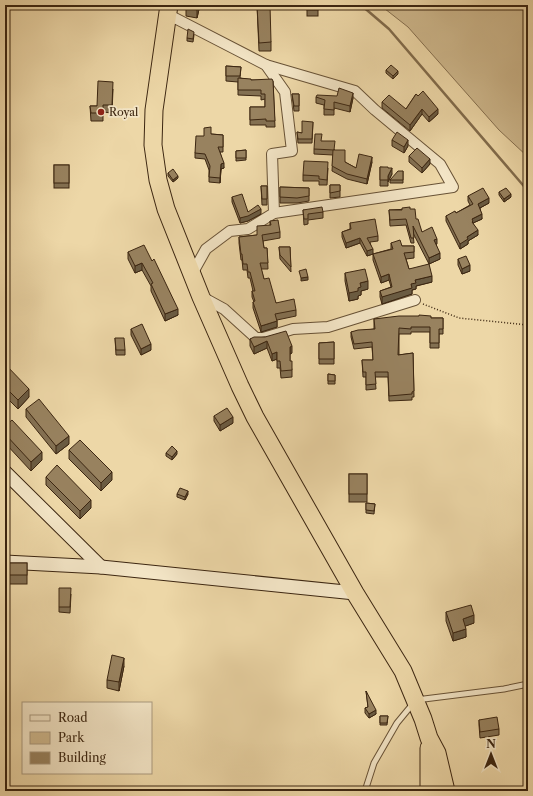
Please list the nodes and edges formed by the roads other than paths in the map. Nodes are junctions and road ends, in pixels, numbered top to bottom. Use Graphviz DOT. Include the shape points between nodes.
graph roads {
  1 [pos="168,10"];
  2 [pos="266,65"];
  3 [pos="274,213"];
  4 [pos="192,274"];
  5 [pos="201,297"];
  6 [pos="415,300"];
  7 [pos="5,472"];
  8 [pos="5,562"];
  9 [pos="101,567"];
  10 [pos="355,593"];
  11 [pos="528,684"];
  12 [pos="416,700"];
  13 [pos="429,738"];
  14 [pos="365,791"];
  15 [pos="430,791"];
  16 [pos="446,791"];
  1 -- 2 [label="street"];
  1 -- 4 [label="highway" via="154,110 153,150 162,196"];
  2 -- 3 [label="street" via="285,92 292,151 272,154"];
  2 -- 3 [label="street" via="355,91 440,164 453,187"];
  3 -- 4 [label="street" via="248,229 230,232 206,249"];
  4 -- 5 [label="highway"];
  5 -- 6 [label="street" via="224,310 256,338 293,329 328,327"];
  5 -- 10 [label="highway" via="255,417"];
  7 -- 9 [label="street"];
  8 -- 9 [label="street"];
  9 -- 10 [label="street"];
  10 -- 12 [label="highway" via="403,671"];
  11 -- 12 [label="lane"];
  12 -- 13 [label="highway"];
  12 -- 14 [label="lane" via="397,723 374,763"];
  13 -- 15 [label="highway"];
  13 -- 16 [label="highway" via="437,753"];
}
